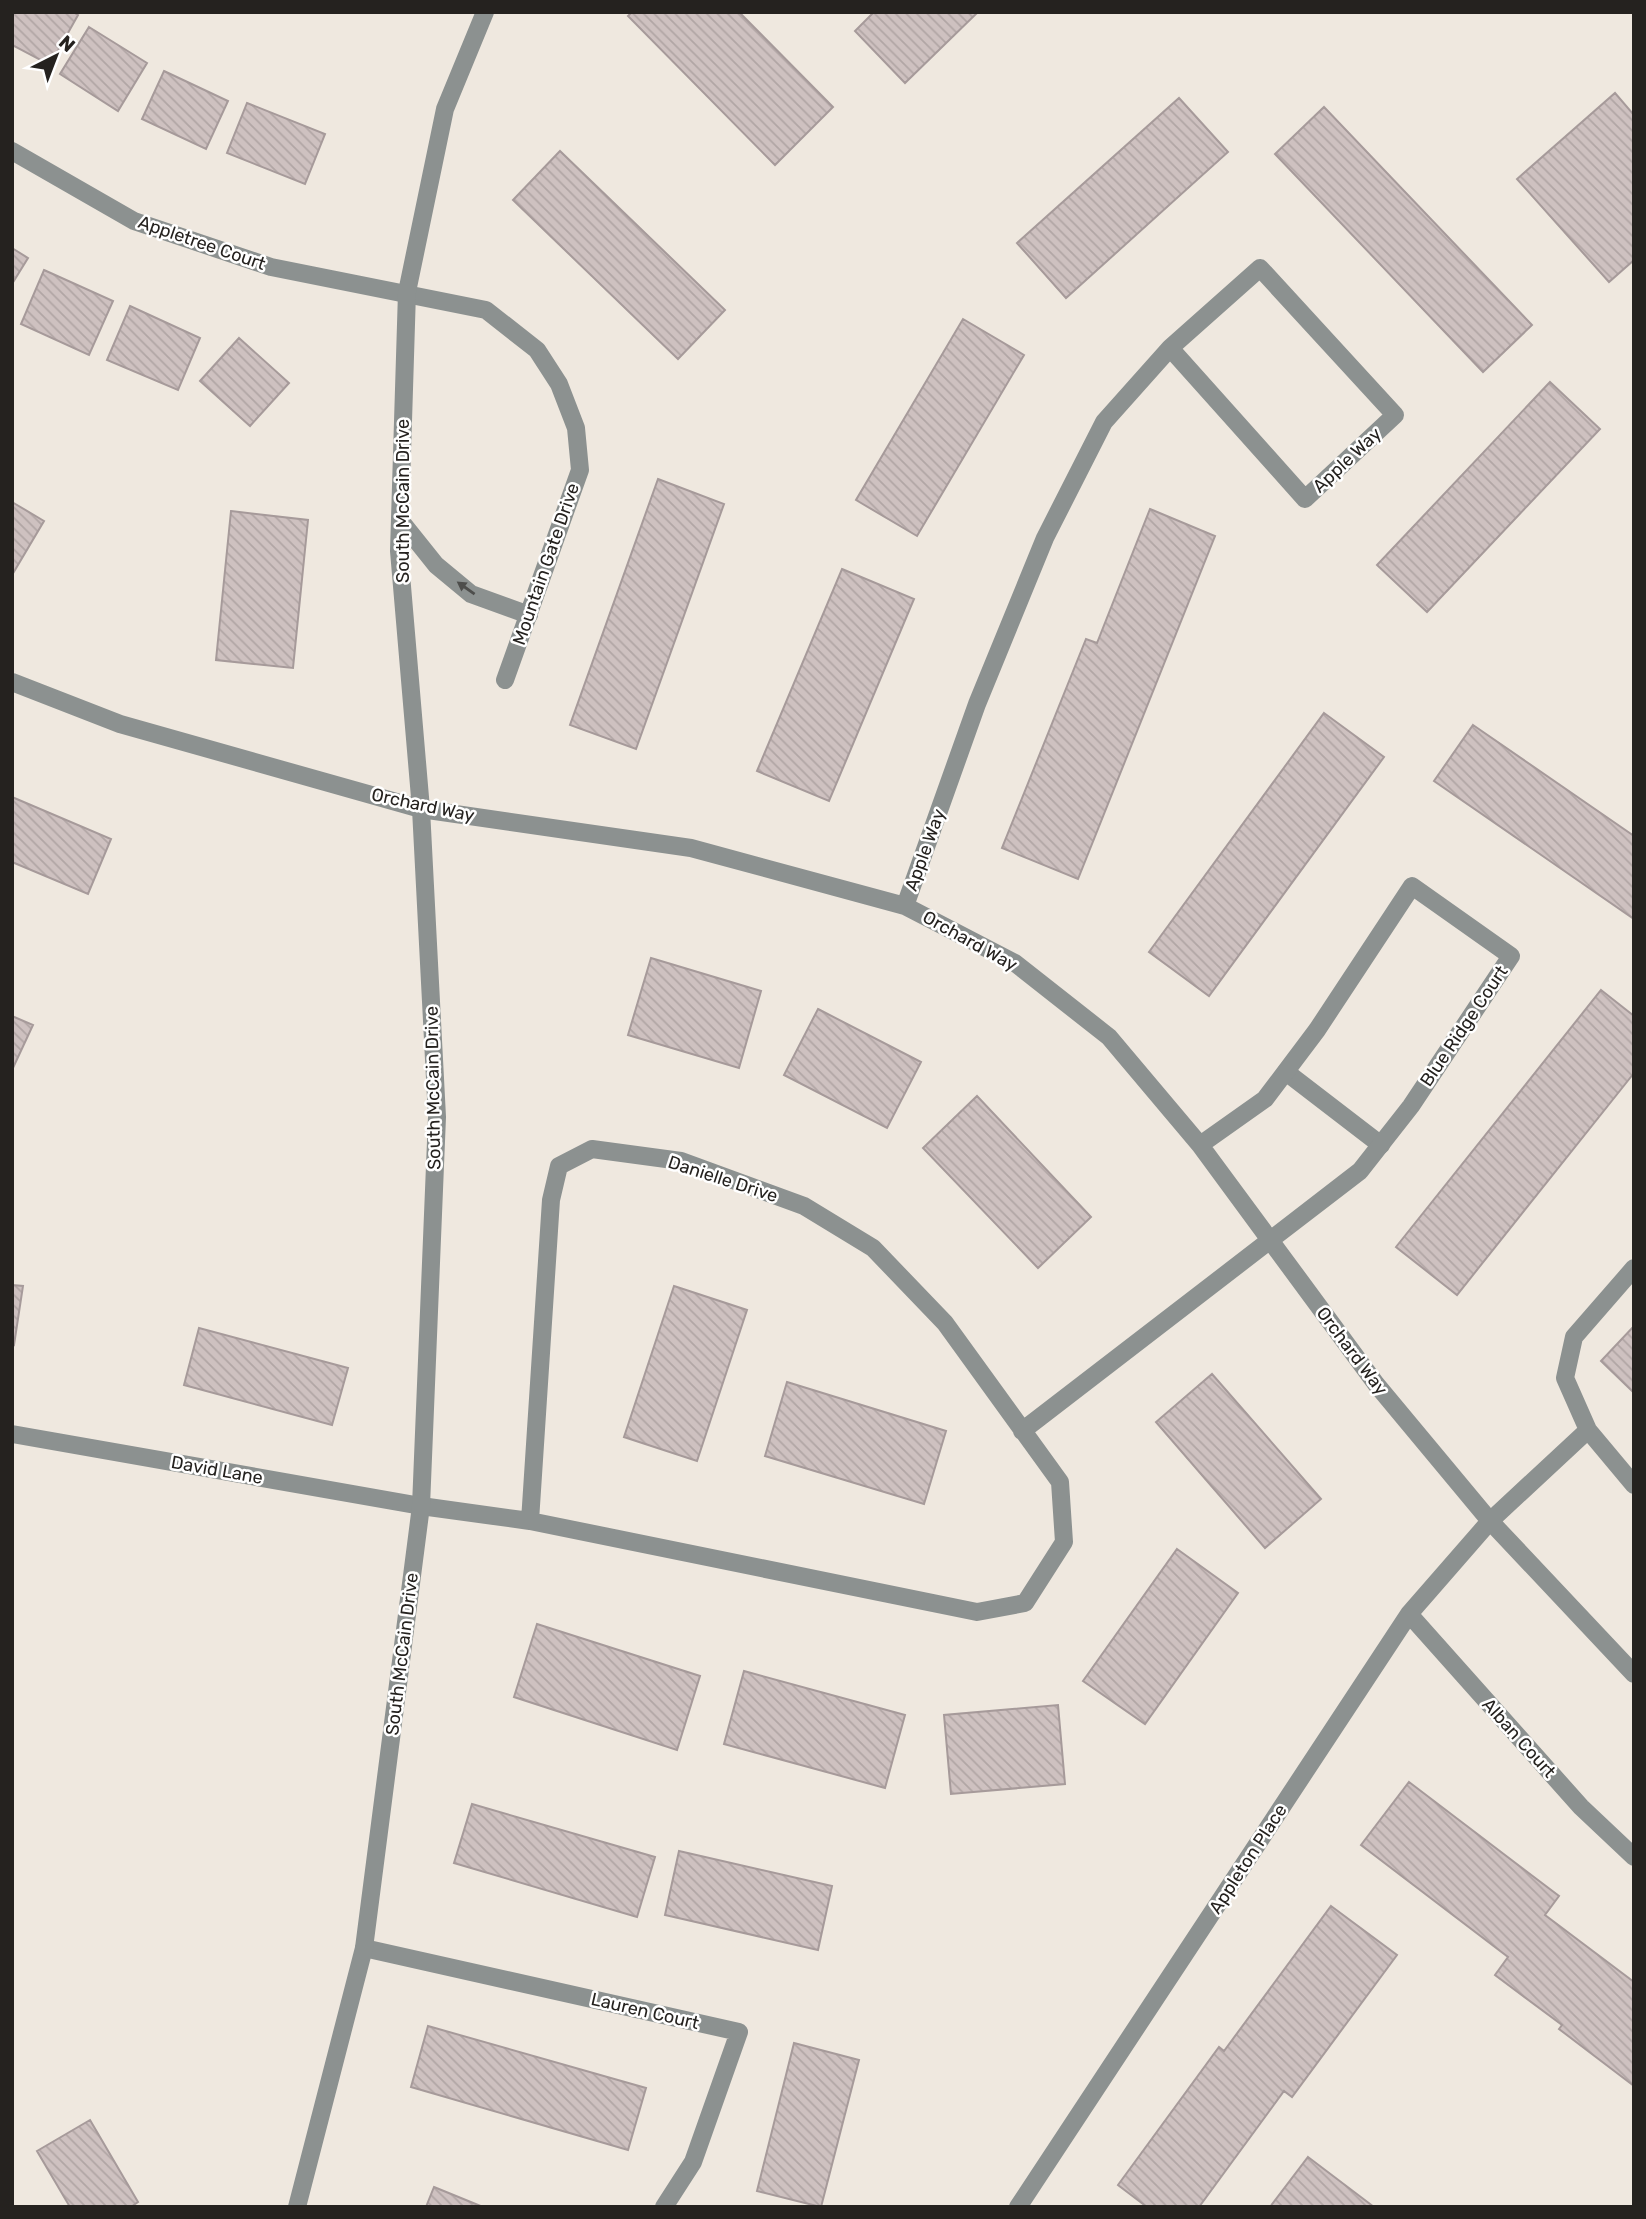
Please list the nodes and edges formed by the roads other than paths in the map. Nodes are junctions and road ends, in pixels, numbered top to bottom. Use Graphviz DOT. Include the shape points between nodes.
graph roads {
  1 [pos="485,12"];
  2 [pos="12,152"];
  3 [pos="407,292"];
  4 [pos="1170,348"];
  5 [pos="400,520"];
  6 [pos="528,615"];
  7 [pos="505,680"];
  8 [pos="12,681"];
  9 [pos="421,809"];
  10 [pos="905,906"];
  11 [pos="1286,1072"];
  12 [pos="1200,1145"];
  13 [pos="1381,1145"];
  14 [pos="1272,1241"];
  15 [pos="1634,1268"];
  16 [pos="1588,1430"];
  17 [pos="1022,1431"];
  18 [pos="12,1434"];
  19 [pos="1634,1485"];
  20 [pos="421,1506"];
  21 [pos="530,1521"];
  22 [pos="1490,1521"];
  23 [pos="1409,1614"];
  24 [pos="1634,1674"];
  25 [pos="1634,1857"];
  26 [pos="365,1948"];
  27 [pos="1022,2205"];
  28 [pos="297,2207"];
  29 [pos="664,2207"];
  1 -- 3 [label="street, South McCain Drive" via="445,109"];
  2 -- 3 [label="street, Appletree Court" via="134,222 271,267"];
  3 -- 5 [label="street, South McCain Drive"];
  3 -- 6 [label="street, Mountain Gate Drive" via="486,310 537,350 559,384 576,428 580,470"];
  4 -- 4 [label="street, Apple Way" via="1260,268 1395,415 1305,499"];
  4 -- 10 [label="street, Apple Way" via="1104,422 1045,537"];
  6 -- 5 [label="street, one-way" via="471,594 436,565"];
  5 -- 9 [label="street, South McCain Drive" via="398,551"];
  6 -- 7 [label="street, Mountain Gate Drive"];
  8 -- 9 [label="street, Orchard Way" via="120,724"];
  9 -- 10 [label="street, Orchard Way" via="691,848"];
  9 -- 20 [label="street, South McCain Drive" via="437,1117"];
  10 -- 12 [label="street, Orchard Way" via="1015,963 1109,1037"];
  11 -- 12 [label="street, Blue Ridge Court" via="1265,1099"];
  11 -- 13 [label="street"];
  11 -- 13 [label="street, Blue Ridge Court" via="1412,886 1511,956"];
  12 -- 14 [label="street, Orchard Way"];
  13 -- 14 [label="street, Blue Ridge Court" via="1360,1171"];
  14 -- 17 [label="street"];
  14 -- 22 [label="street, Orchard Way" via="1376,1384"];
  15 -- 16 [label="street" via="1574,1337 1565,1378"];
  16 -- 19 [label="street"];
  16 -- 22 [label="street, Appleton Place"];
  17 -- 21 [label="street, Danielle Drive" via="1060,1482 1064,1542 1024,1603 976,1612"];
  17 -- 21 [label="street, Danielle Drive" via="945,1323 873,1248 804,1206 681,1161 592,1149 559,1166 551,1200"];
  18 -- 20 [label="street, David Lane"];
  20 -- 21 [label="street, Danielle Drive"];
  20 -- 26 [label="street, South McCain Drive"];
  22 -- 23 [label="street, Appleton Place"];
  22 -- 24 [label="street, Orchard Way"];
  23 -- 25 [label="street, Alban Court" via="1581,1807"];
  23 -- 27 [label="street, Appleton Place"];
  26 -- 28 [label="street, South McCain Drive"];
  26 -- 29 [label="street, Lauren Court" via="739,2032 692,2162"];
}
